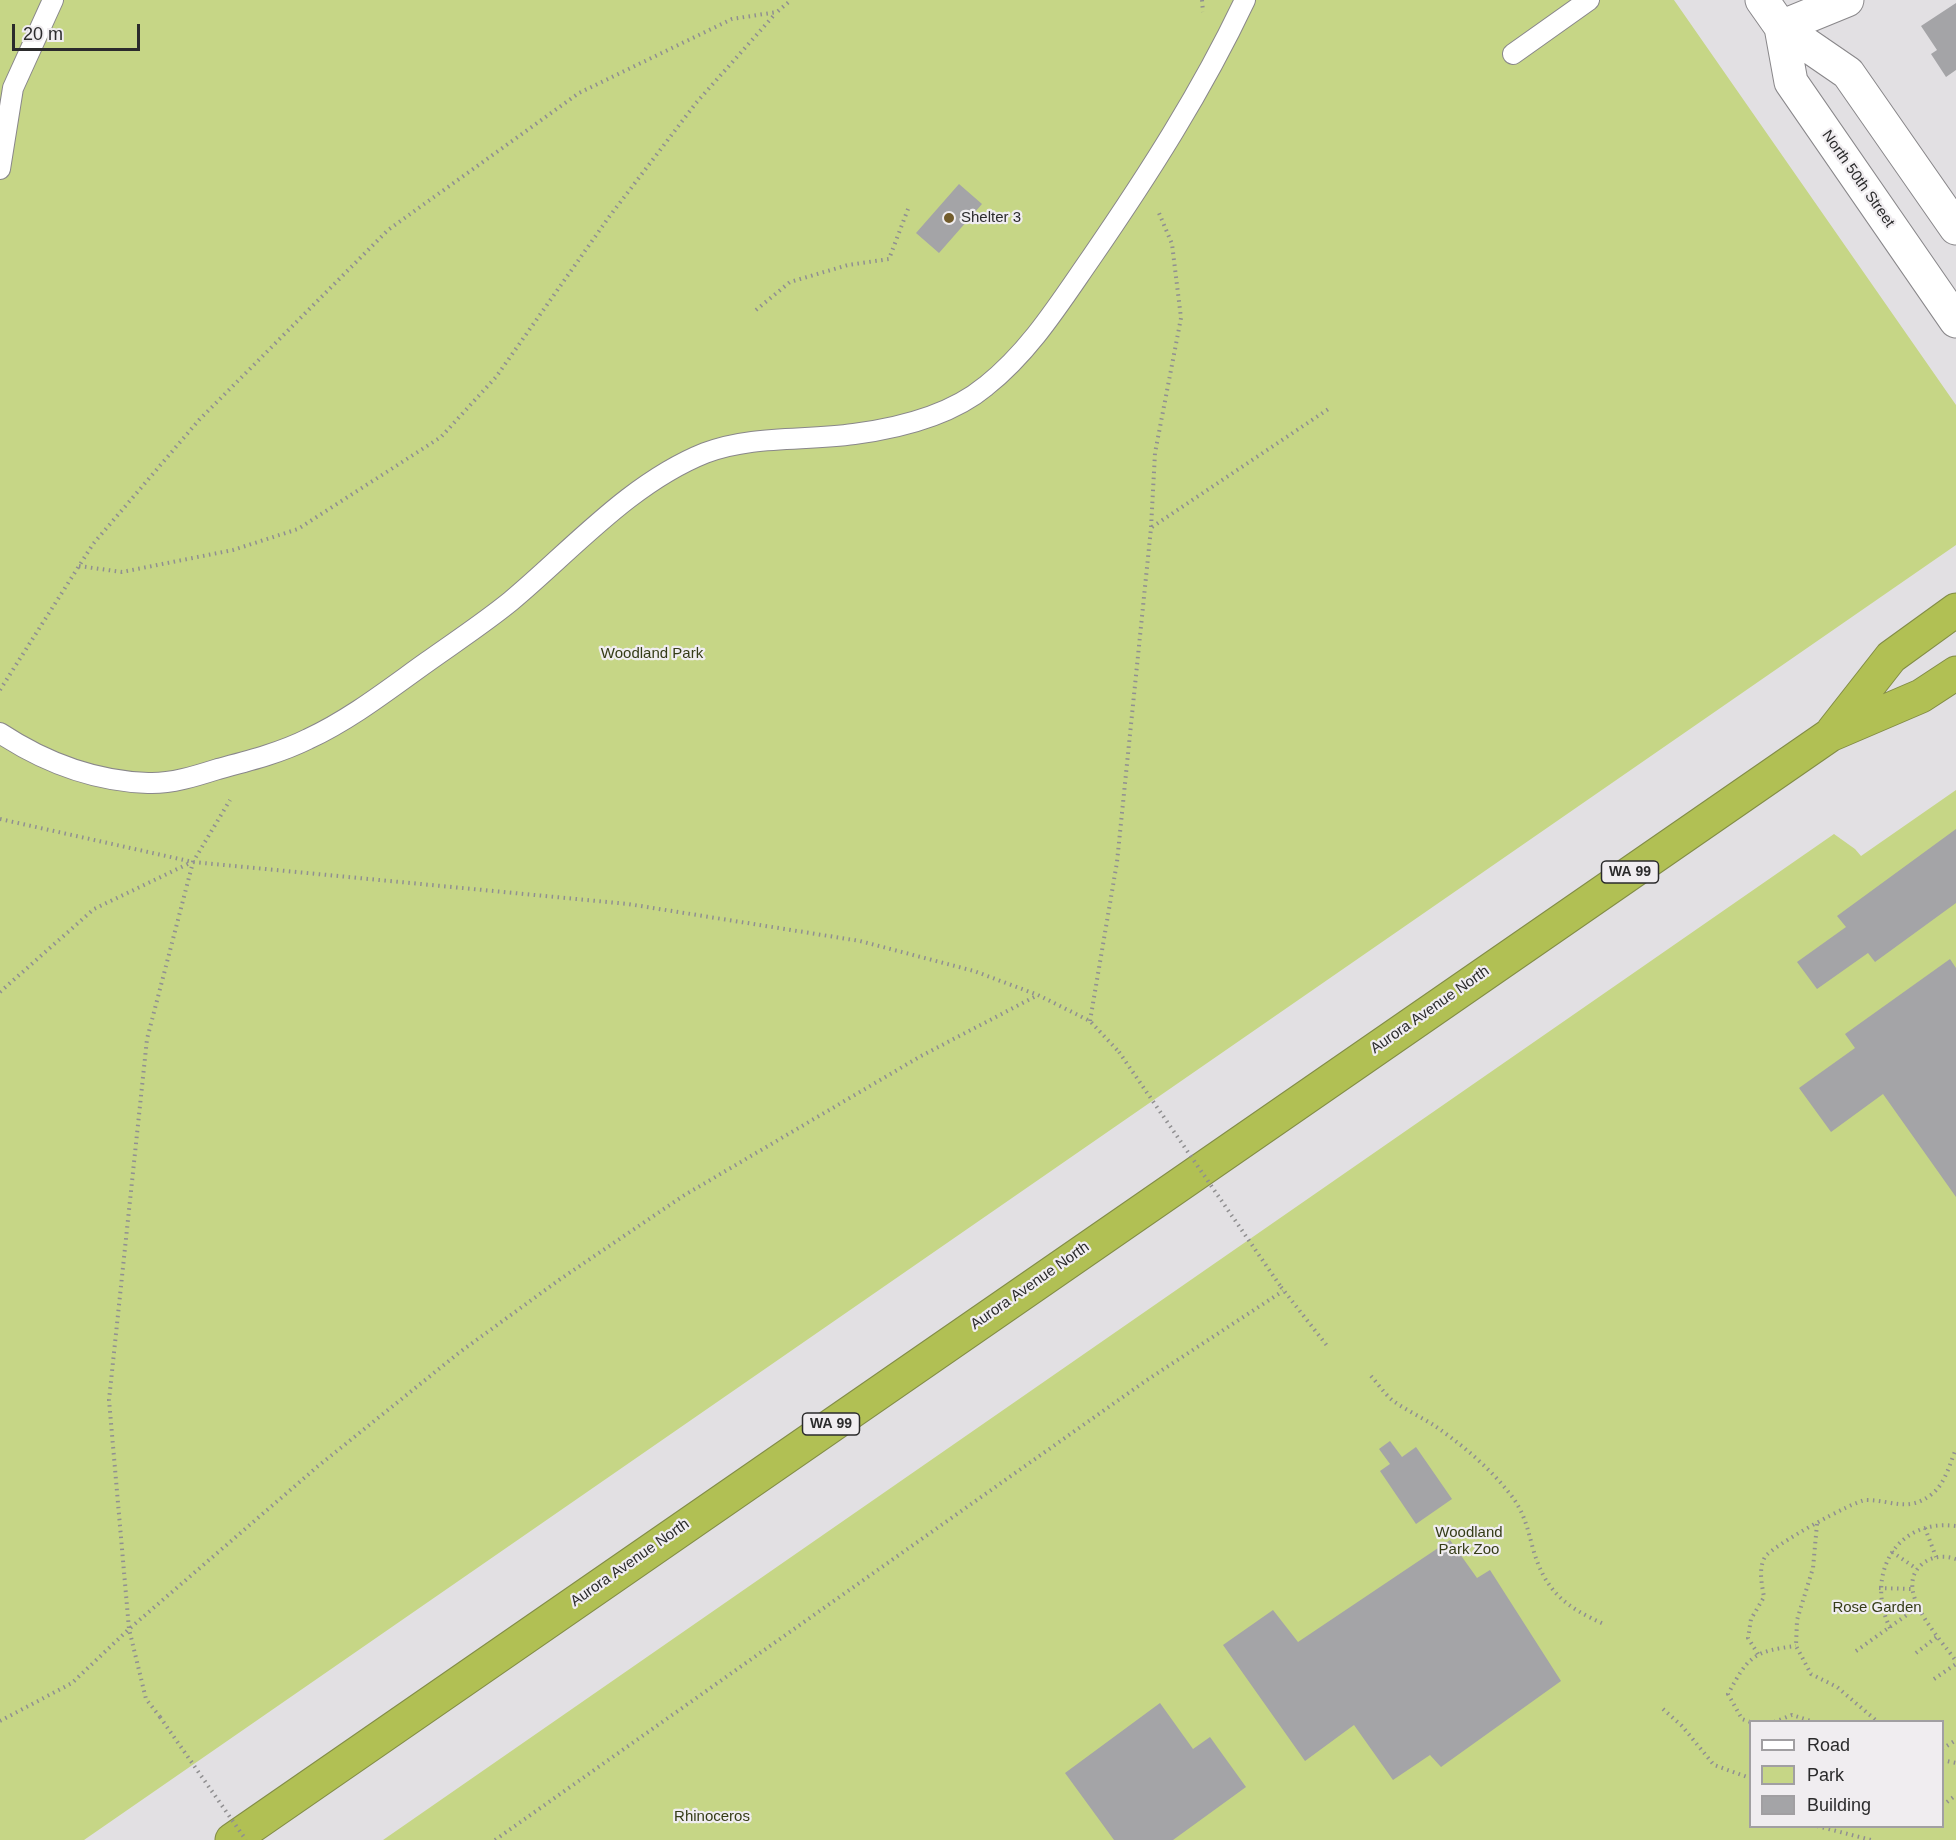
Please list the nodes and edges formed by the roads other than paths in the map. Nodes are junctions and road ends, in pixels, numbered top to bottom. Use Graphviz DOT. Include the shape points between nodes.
graph roads {
  1 [pos="52,0"];
  2 [pos="1245,0"];
  3 [pos="1589,0"];
  4 [pos="1762,0"];
  5 [pos="1847,0"];
  6 [pos="1781,27"];
  7 [pos="1513,54"];
  8 [pos="0,169"];
  9 [pos="1956,228"];
  10 [pos="1956,321"];
  11 [pos="1956,610"];
  12 [pos="1956,672"];
  13 [pos="0,734"];
  14 [pos="1830,735"];
  15 [pos="231,1840"];
  1 -- 8 [label="lane" via="13,88"];
  2 -- 13 [label="lane" via="1220,51 1145,179 1038,334 1014,363 953,409 854,434 762,440 708,452 669,470 633,495 507,604 375,699 308,739 255,759 151,784 93,775 48,761"];
  3 -- 7 [label="lane"];
  4 -- 6 [label="street, North 50th Street"];
  5 -- 6 [label="street"];
  6 -- 9 [label="street, North 50th Street" via="1848,73"];
  6 -- 10 [label="street, North 50th Street" via="1791,81"];
  11 -- 14 [label="highway, Aurora Avenue North / WA 99" via="1891,657"];
  12 -- 14 [label="highway, Aurora Avenue North / WA 99" via="1921,696"];
  14 -- 15 [label="highway, Aurora Avenue North / WA 99"];
}
